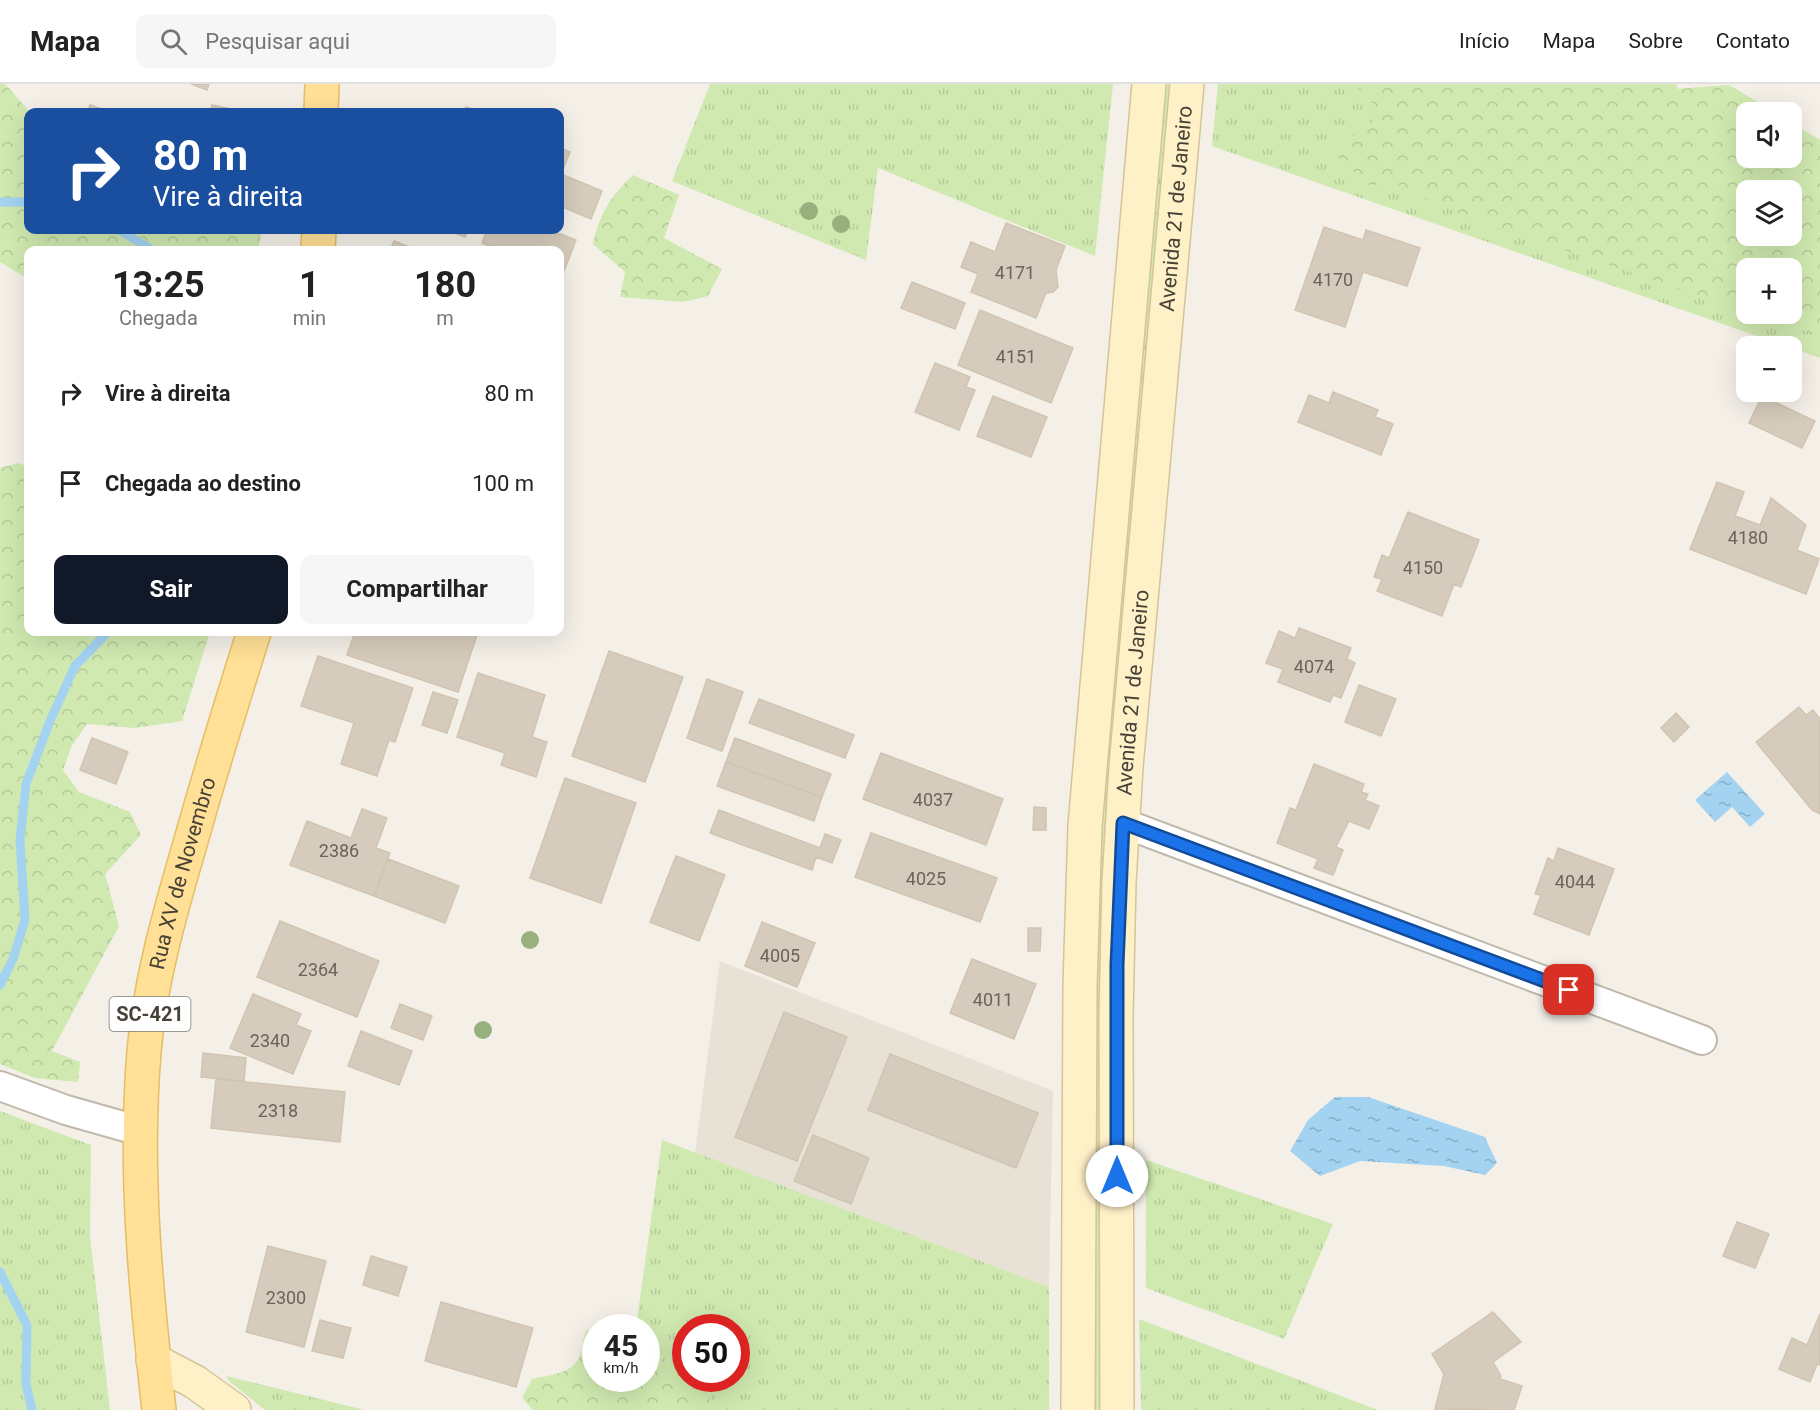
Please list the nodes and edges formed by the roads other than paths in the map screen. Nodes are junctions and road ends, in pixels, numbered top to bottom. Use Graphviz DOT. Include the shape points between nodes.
graph roads {
  1 [pos="322,84"];
  2 [pos="1149,84"];
  3 [pos="1187,84"];
  4 [pos="321,108"];
  5 [pos="253,636"];
  6 [pos="1123,823"];
  7 [pos="1702,1040"];
  8 [pos="0,1086"];
  9 [pos="140,1131"];
  10 [pos="153,1360"];
  11 [pos="159,1410"];
  12 [pos="234,1410"];
  13 [pos="1078,1410"];
  14 [pos="1117,1410"];
  1 -- 4 [label="main road"];
  2 -- 13 [label="main road, Avenida 21 de Janeiro" via="1085,826"];
  3 -- 6 [label="main road, Avenida 21 de Janeiro"];
  5 -- 9 [label="main road, Rua XV de Novembro / SC-421" via="176,892 156,975 145,1051"];
  6 -- 7 [label="street"];
  6 -- 14 [label="main road, Avenida 21 de Janeiro" via="1117,995"];
  8 -- 9 [label="street"];
  9 -- 10 [label="main road, Rua XV de Novembro / SC-421" via="141,1215"];
  10 -- 11 [label="main road, Rua XV de Novembro / SC-421"];
  10 -- 12 [label="main road" via="195,1382"];
}
